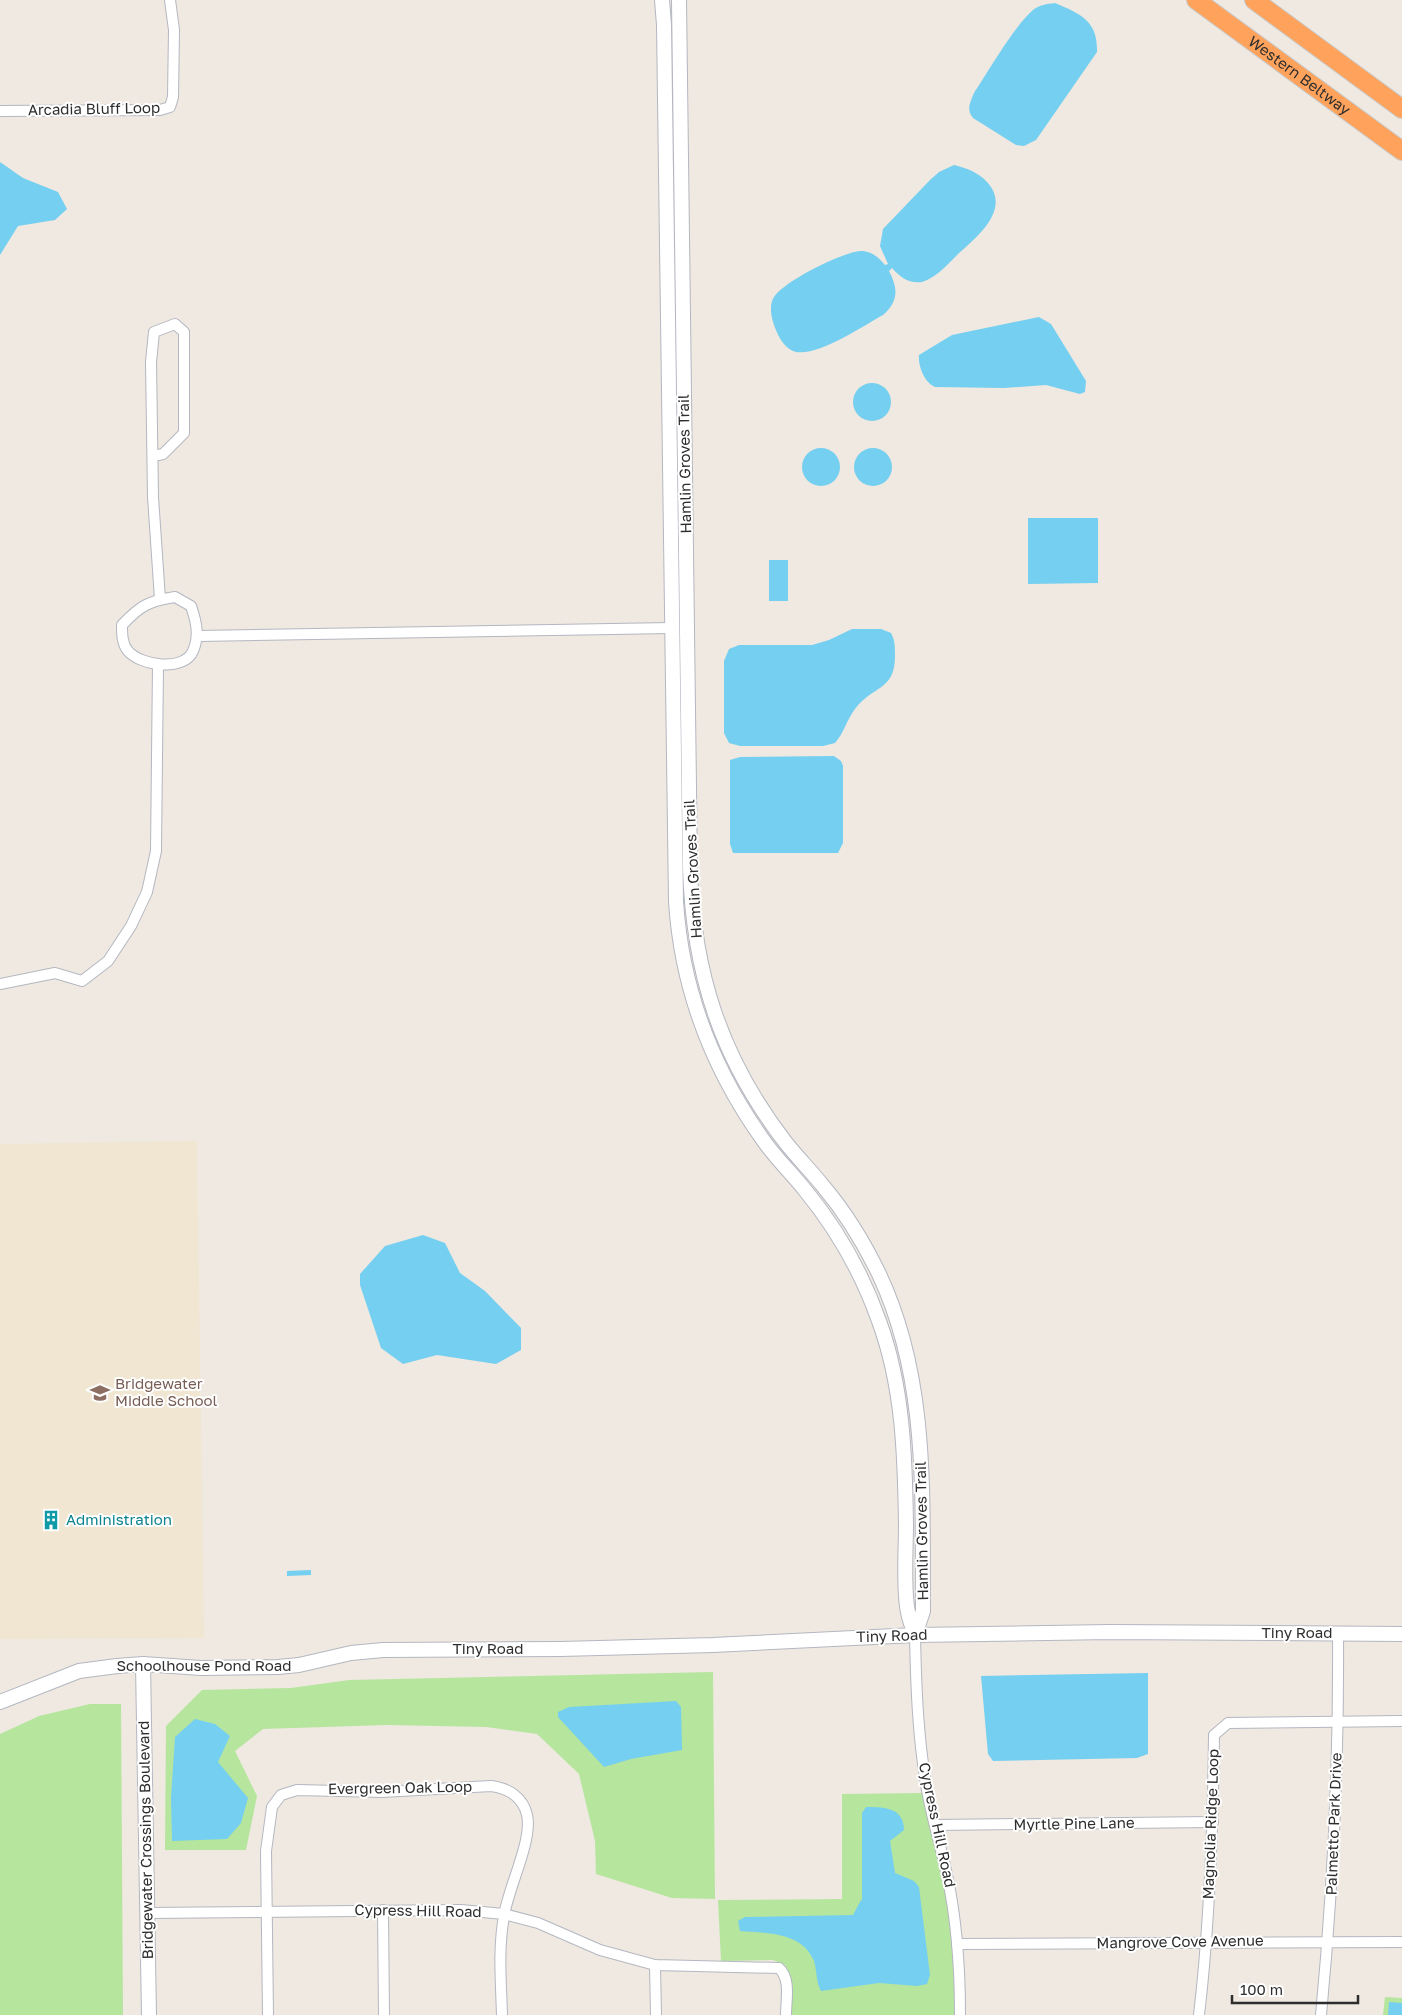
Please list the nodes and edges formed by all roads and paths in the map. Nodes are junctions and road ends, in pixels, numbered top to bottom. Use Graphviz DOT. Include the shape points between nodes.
graph roads {
  1 [pos="170,0"];
  2 [pos="662,0"];
  3 [pos="679,0"];
  4 [pos="1196,0"];
  5 [pos="1254,0"];
  6 [pos="1402,109"];
  7 [pos="0,111"];
  8 [pos="665,116"];
  9 [pos="681,116"];
  10 [pos="1402,152"];
  11 [pos="153,456"];
  12 [pos="160,599"];
  13 [pos="671,628"];
  14 [pos="687,628"];
  15 [pos="198,636"];
  16 [pos="158,665"];
  17 [pos="691,901"];
  18 [pos="676,902"];
  19 [pos="0,984"];
  20 [pos="1338,1634"];
  21 [pos="1402,1634"];
  22 [pos="915,1635"];
  23 [pos="383,1650"];
  24 [pos="143,1664"];
  25 [pos="0,1702"];
  26 [pos="1402,1721"];
  27 [pos="1339,1722"];
  28 [pos="1213,1822"];
  29 [pos="935,1825"];
  30 [pos="383,1910"];
  31 [pos="266,1912"];
  32 [pos="147,1913"];
  33 [pos="504,1914"];
  34 [pos="1328,1940"];
  35 [pos="1207,1942"];
  36 [pos="1402,1942"];
  37 [pos="957,1944"];
  38 [pos="655,1965"];
  39 [pos="148,2015"];
  40 [pos="268,2015"];
  41 [pos="384,2015"];
  42 [pos="502,2015"];
  43 [pos="656,2015"];
  44 [pos="786,2015"];
  45 [pos="960,2015"];
  46 [pos="1199,2015"];
  47 [pos="1321,2015"];
  1 -- 7 [label="street, Arcadia Bluff Loop" via="174,30 170,107 160,110"];
  2 -- 8 [label="street, Hamlin Groves Trail"];
  3 -- 9 [label="street, Hamlin Groves Trail"];
  4 -- 10 [label="highway, Western Beltway"];
  5 -- 6 [label="highway"];
  8 -- 9 [label="street"];
  8 -- 13 [label="street, Hamlin Groves Trail"];
  9 -- 14 [label="street, Hamlin Groves Trail"];
  11 -- 11 [label="street" via="151,362 154,332 175,324 184,332 184,433 163,454"];
  11 -- 12 [label="street"];
  12 -- 15 [label="street" via="174,597 191,606"];
  12 -- 16 [label="street" via="137,609 122,625 122,639 128,651"];
  13 -- 14 [label="street"];
  13 -- 15 [label="street"];
  13 -- 18 [label="street, Hamlin Groves Trail"];
  14 -- 17 [label="street, Hamlin Groves Trail"];
  15 -- 16 [label="street" via="193,653 180,662"];
  16 -- 19 [label="street" via="156,851 147,892 131,926 108,960 82,981 55,973"];
  17 -- 18 [label="street"];
  17 -- 22 [label="street, Hamlin Groves Trail" via="703,978 734,1062 774,1126 852,1227 879,1274 897,1321 913,1383 920,1441 923,1611"];
  18 -- 22 [label="street, Hamlin Groves Trail" via="689,990 718,1066 740,1107 767,1146 810,1197 840,1240 862,1278 882,1330 901,1411 907,1612"];
  20 -- 21 [label="street, Tiny Road"];
  20 -- 22 [label="street, Tiny Road" via="1110,1632"];
  20 -- 27 [label="street, Palmetto Park Drive"];
  22 -- 23 [label="street, Tiny Road" via="694,1645"];
  22 -- 29 [label="street, Cypress Hill Road" via="921,1746"];
  23 -- 24 [label="street, Schoolhouse Pond Road" via="278,1667 201,1668"];
  24 -- 25 [label="street, Schoolhouse Pond Road" via="79,1671"];
  24 -- 32 [label="street, Bridgewater Crossings Boulevard"];
  26 -- 27 [label="street, Magnolia Ridge Loop"];
  27 -- 28 [label="street, Magnolia Ridge Loop" via="1228,1723 1214,1735"];
  27 -- 34 [label="street, Palmetto Park Drive"];
  28 -- 29 [label="street, Myrtle Pine Lane"];
  28 -- 35 [label="street, Magnolia Ridge Loop"];
  29 -- 37 [label="street, Cypress Hill Road" via="947,1874"];
  30 -- 31 [label="street, Cypress Hill Road"];
  30 -- 33 [label="street, Cypress Hill Road" via="461,1910"];
  30 -- 41 [label="street"];
  31 -- 32 [label="street, Cypress Hill Road"];
  31 -- 33 [label="street, Evergreen Oak Loop" via="267,1832 272,1808 281,1795 297,1790 382,1792 491,1786 510,1792 524,1806 527,1815 527,1834"];
  31 -- 40 [label="street, Evergreen Oak Loop"];
  32 -- 39 [label="street, Bridgewater Crossings Boulevard"];
  33 -- 38 [label="street, Cypress Hill Road" via="538,1923 600,1950"];
  33 -- 42 [label="street, Evergreen Oak Loop" via="500,1943"];
  34 -- 35 [label="street, Mangrove Cove Avenue"];
  34 -- 36 [label="street, Mangrove Cove Avenue"];
  34 -- 47 [label="street, Palmetto Park Drive"];
  35 -- 37 [label="street, Mangrove Cove Avenue"];
  35 -- 46 [label="street, Magnolia Ridge Loop"];
  37 -- 45 [label="street, Cypress Hill Road"];
  38 -- 43 [label="street"];
  38 -- 44 [label="street, Cypress Hill Road" via="779,1968 786,1981"];
}
